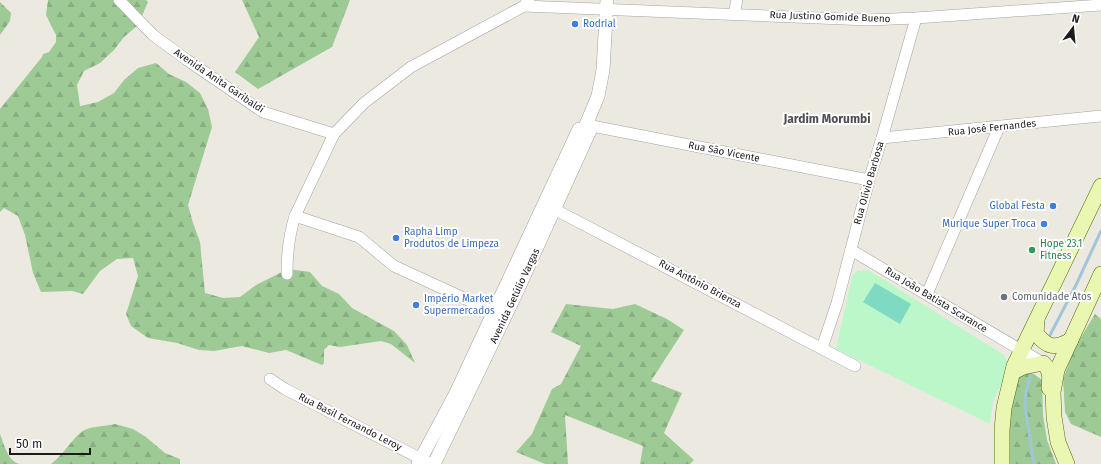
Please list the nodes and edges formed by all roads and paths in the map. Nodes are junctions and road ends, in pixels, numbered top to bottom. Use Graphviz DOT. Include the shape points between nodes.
graph roads {
  1 [pos="119,0"];
  2 [pos="737,0"];
  3 [pos="527,3"];
  4 [pos="606,5"];
  5 [pos="1101,5"];
  6 [pos="734,14"];
  7 [pos="916,18"];
  8 [pos="1101,116"];
  9 [pos="586,127"];
  10 [pos="999,127"];
  11 [pos="334,134"];
  12 [pos="882,138"];
  13 [pos="869,180"];
  14 [pos="1101,186"];
  15 [pos="549,206"];
  16 [pos="295,216"];
  17 [pos="851,250"];
  18 [pos="287,274"];
  19 [pos="1101,276"];
  20 [pos="927,294"];
  21 [pos="499,315"];
  22 [pos="1039,316"];
  23 [pos="1071,340"];
  24 [pos="822,348"];
  25 [pos="1021,351"];
  26 [pos="1043,363"];
  27 [pos="855,366"];
  28 [pos="1013,372"];
  29 [pos="270,379"];
  30 [pos="1057,436"];
  31 [pos="426,463"];
  32 [pos="1002,464"];
  33 [pos="1067,464"];
  1 -- 11 [label="street, Avenida Anita Garibaldi" via="153,35 263,112"];
  2 -- 6 [label="street"];
  3 -- 4 [label="street, Rua Justino Gomide Bueno"];
  3 -- 11 [label="street" via="412,67 364,103"];
  4 -- 6 [label="street, Rua Justino Gomide Bueno"];
  4 -- 9 [label="street, Avenida Getúlio Vargas" via="603,70 598,96"];
  5 -- 7 [label="street, Rua Justino Gomide Bueno"];
  6 -- 7 [label="street, Rua Justino Gomide Bueno" via="869,20"];
  7 -- 12 [label="street, Rua Olívio Barbosa"];
  8 -- 10 [label="street, Rua José Fernandes"];
  9 -- 13 [label="street, Rua São Vicente"];
  9 -- 15 [label="street, Avenida Getúlio Vargas"];
  10 -- 12 [label="street, Rua José Fernandes"];
  10 -- 20 [label="street"];
  11 -- 16 [label="street"];
  12 -- 13 [label="street, Rua Olívio Barbosa"];
  13 -- 17 [label="street, Rua Olívio Barbosa"];
  14 -- 22 [label="main road"];
  15 -- 21 [label="street, Avenida Getúlio Vargas"];
  15 -- 24 [label="street, Rua Antônio Brienza"];
  16 -- 18 [label="street" via="288,250"];
  16 -- 21 [label="street" via="359,237 394,266"];
  17 -- 20 [label="street, Rua João Batista Scarance"];
  17 -- 24 [label="street, Rua Olívio Barbosa"];
  19 -- 23 [label="main road"];
  20 -- 25 [label="street, Rua João Batista Scarance"];
  21 -- 31 [label="street, Avenida Getúlio Vargas"];
  22 -- 23 [label="main road" via="1036,334 1047,345 1059,346"];
  22 -- 25 [label="main road"];
  23 -- 30 [label="main road" via="1057,370 1052,392"];
  24 -- 27 [label="street, Rua Antônio Brienza"];
  25 -- 26 [label="street, Rua João Batista Scarance"];
  25 -- 28 [label="main road"];
  26 -- 28 [label="main road"];
  26 -- 30 [label="main road" via="1050,373 1048,412 1052,431"];
  28 -- 32 [label="main road" via="1004,408"];
  29 -- 31 [label="street, Rua Basil Fernando Leroy"];
  30 -- 33 [label="main road"];
}
